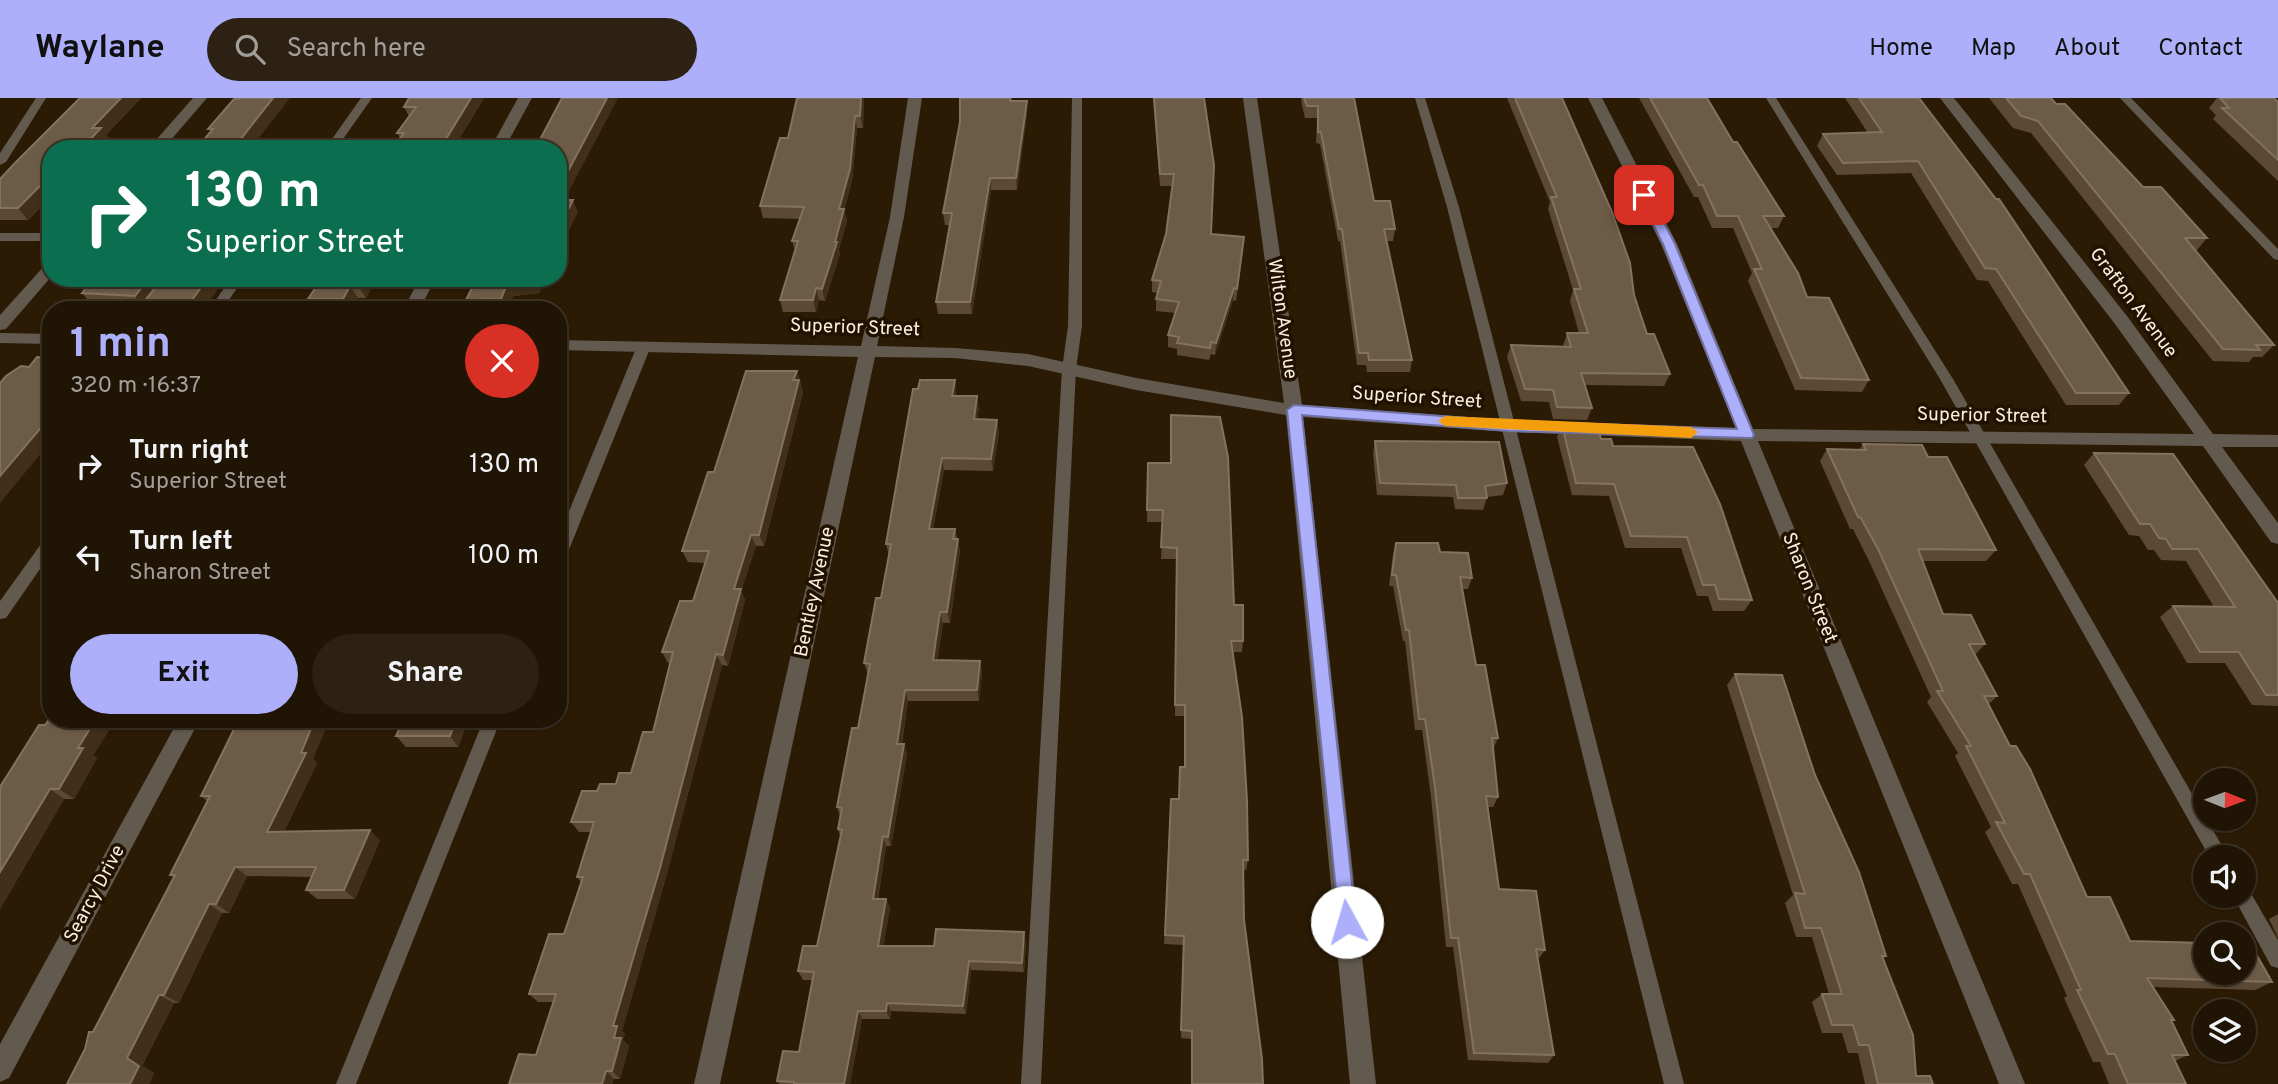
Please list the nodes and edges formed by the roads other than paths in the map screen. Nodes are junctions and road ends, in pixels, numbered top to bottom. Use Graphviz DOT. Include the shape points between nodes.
graph roads {
  1 [pos="41,98"];
  2 [pos="200,98"];
  3 [pos="367,98"];
  4 [pos="524,98"];
  5 [pos="915,98"];
  6 [pos="1077,98"];
  7 [pos="1250,98"];
  8 [pos="1420,98"];
  9 [pos="1595,98"];
  10 [pos="1771,98"];
  11 [pos="1947,98"];
  12 [pos="2124,98"];
  13 [pos="163,140"];
  14 [pos="337,140"];
  15 [pos="502,140"];
  16 [pos="0,162"];
  17 [pos="0,237"];
  18 [pos="42,237"];
  19 [pos="2278,256"];
  20 [pos="42,277"];
  21 [pos="0,325"];
  22 [pos="0,338"];
  23 [pos="42,338"];
  24 [pos="567,345"];
  25 [pos="644,346"];
  26 [pos="868,349"];
  27 [pos="1069,369"];
  28 [pos="1294,410"];
  29 [pos="1509,426"];
  30 [pos="1746,435"];
  31 [pos="1981,437"];
  32 [pos="2207,440"];
  33 [pos="2278,441"];
  34 [pos="567,535"];
  35 [pos="2278,537"];
  36 [pos="42,554"];
  37 [pos="0,612"];
  38 [pos="185,728"];
  39 [pos="489,728"];
  40 [pos="2213,845"];
  41 [pos="2249,908"];
  42 [pos="2278,959"];
  43 [pos="0,1069"];
  44 [pos="346,1084"];
  45 [pos="707,1084"];
  46 [pos="1031,1084"];
  47 [pos="1363,1084"];
  48 [pos="1674,1084"];
  49 [pos="2012,1084"];
  1 -- 16 [label="lane"];
  2 -- 13 [label="street"];
  3 -- 14 [label="lane"];
  4 -- 15 [label="street"];
  5 -- 26 [label="street, Bentley Avenue" via="897,217"];
  6 -- 27 [label="lane" via="1075,327"];
  7 -- 28 [label="street, Wilton Avenue"];
  8 -- 29 [label="lane"];
  9 -- 30 [label="street, Sharon Street" via="1669,244"];
  10 -- 31 [label="lane" via="1840,201"];
  11 -- 32 [label="street, Grafton Avenue" via="2121,320"];
  12 -- 19 [label="lane"];
  17 -- 18 [label="lane"];
  20 -- 21 [label="street"];
  22 -- 23 [label="street"];
  24 -- 25 [label="street, Superior Street"];
  25 -- 26 [label="street, Superior Street"];
  25 -- 34 [label="lane"];
  26 -- 27 [label="street, Superior Street" via="968,354"];
  26 -- 45 [label="street, Bentley Avenue"];
  27 -- 28 [label="street, Superior Street"];
  27 -- 46 [label="lane"];
  28 -- 29 [label="street, Superior Street"];
  28 -- 47 [label="street, Wilton Avenue"];
  29 -- 30 [label="street, Superior Street"];
  29 -- 48 [label="lane"];
  30 -- 31 [label="street, Superior Street"];
  30 -- 49 [label="street, Sharon Street"];
  31 -- 32 [label="street, Superior Street"];
  31 -- 40 [label="lane"];
  32 -- 33 [label="street, Superior Street"];
  32 -- 35 [label="street, Grafton Avenue"];
  36 -- 37 [label="lane"];
  38 -- 43 [label="street, Searcy Drive"];
  39 -- 44 [label="lane"];
  41 -- 42 [label="lane"];
}
